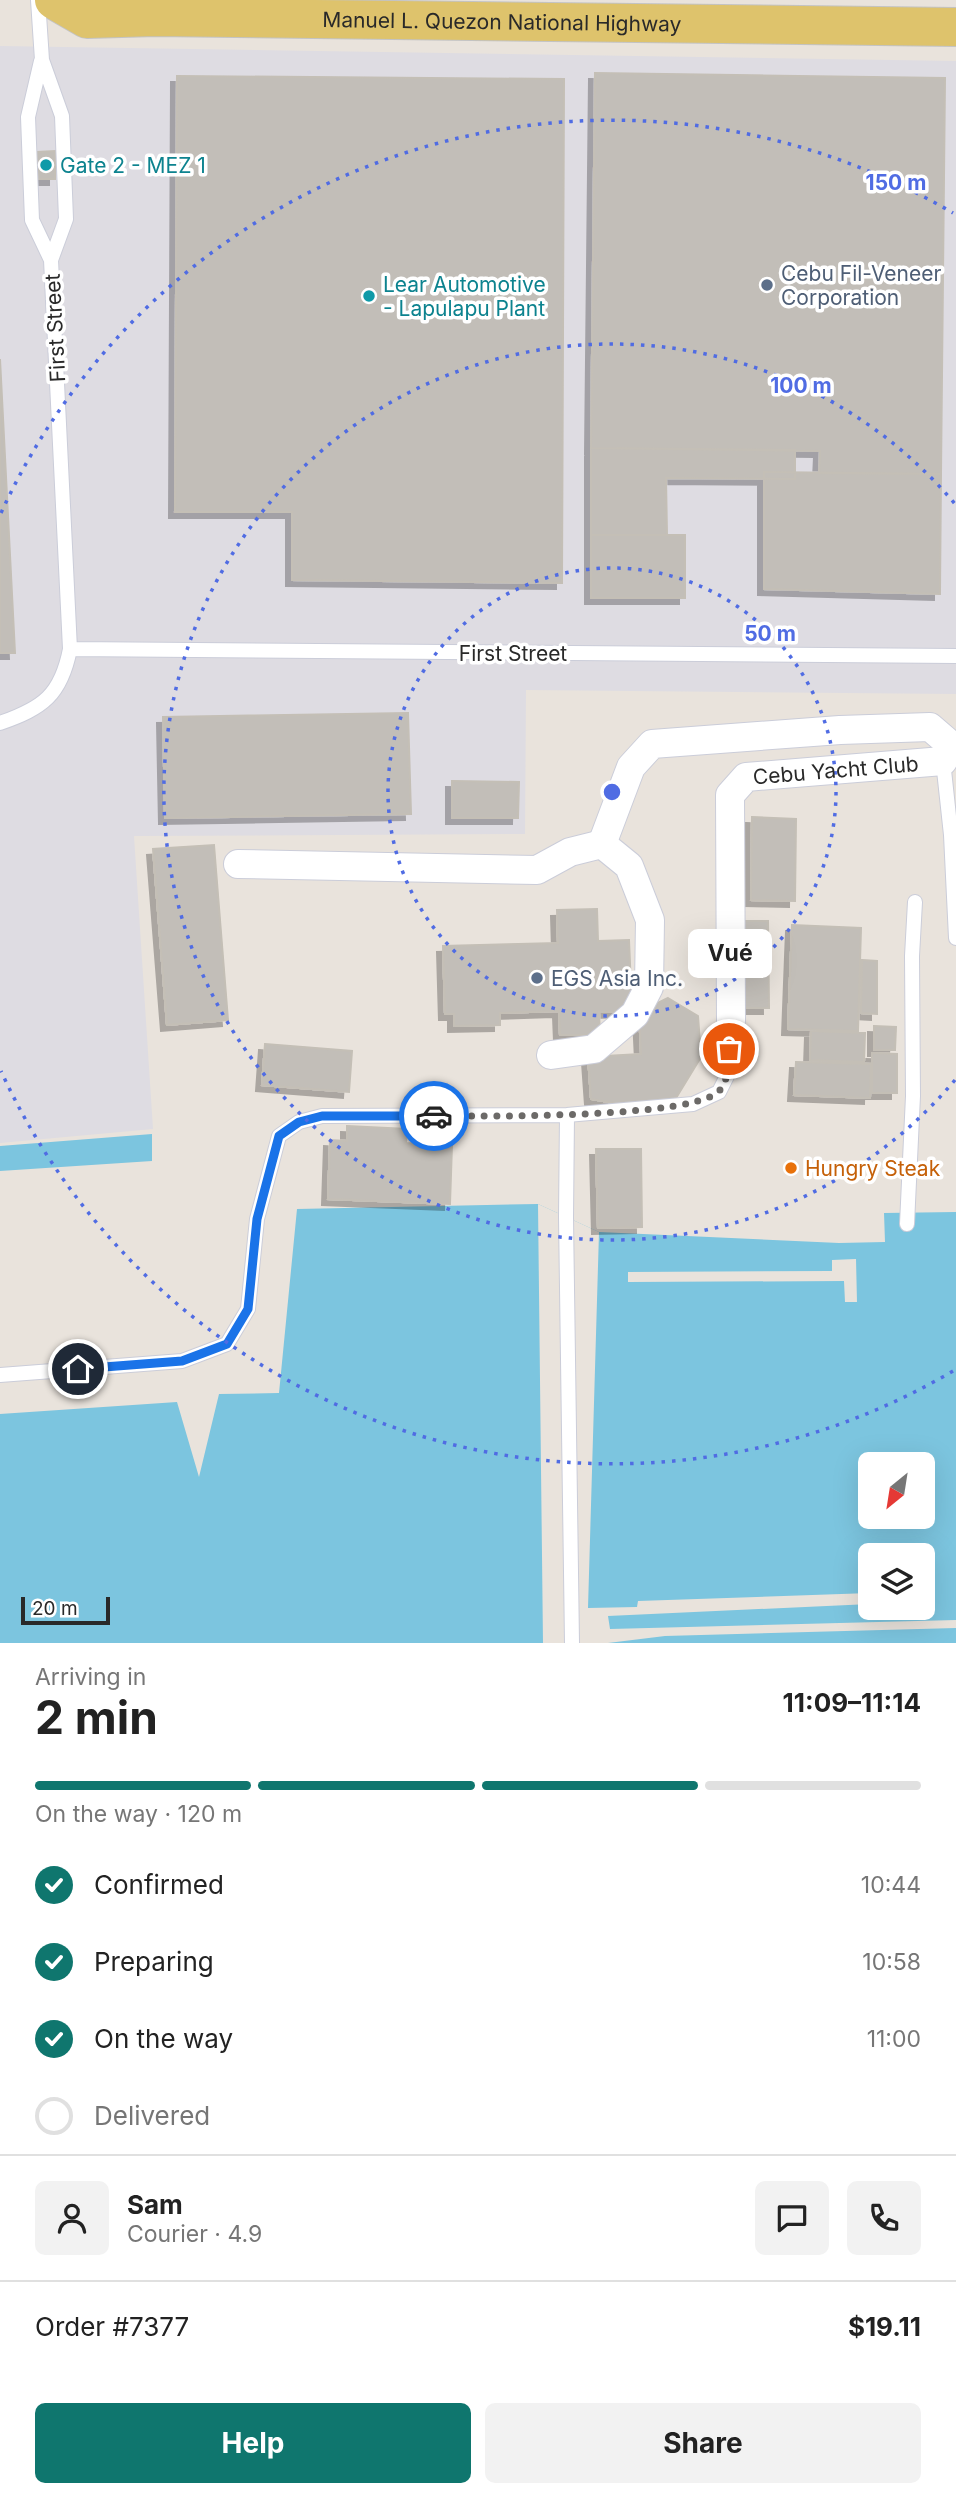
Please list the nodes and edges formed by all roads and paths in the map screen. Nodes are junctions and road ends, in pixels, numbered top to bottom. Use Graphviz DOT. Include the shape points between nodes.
graph roads {
  1 [pos="38,0"];
  2 [pos="54,0"];
  3 [pos="956,27"];
  4 [pos="41,60"];
  5 [pos="51,260"];
  6 [pos="70,649"];
  7 [pos="956,656"];
  8 [pos="0,723"];
  9 [pos="950,750"];
  10 [pos="603,844"];
  11 [pos="238,864"];
  12 [pos="915,902"];
  13 [pos="956,938"];
  14 [pos="731,1021"];
  15 [pos="551,1055"];
  16 [pos="567,1115"];
  17 [pos="907,1224"];
  18 [pos="0,1376"];
  19 [pos="572,1643"];
  1 -- 4 [label="lane, First Street"];
  2 -- 3 [label="main road, Manuel L. Quezon National Highway" via="87,19"];
  4 -- 5 [label="lane, First Street" via="28,117 32,220"];
  4 -- 5 [label="lane, First Street" via="62,116 66,219"];
  5 -- 6 [label="lane, First Street"];
  6 -- 7 [label="lane, First Street"];
  6 -- 8 [label="lane, First Street" via="61,680 44,704"];
  9 -- 10 [label="street" via="930,727 652,744 632,767"];
  9 -- 13 [label="lane"];
  9 -- 14 [label="street, Cebu Yacht Club" via="746,777 730,795"];
  10 -- 11 [label="street" via="570,852 537,870"];
  10 -- 15 [label="street" via="629,866 650,920 649,987 635,1014 594,1049"];
  12 -- 17 [label="lane"];
  14 -- 16 [label="lane" via="727,1076 719,1092 693,1104"];
  16 -- 18 [label="lane" via="322,1116 299,1122 279,1136 257,1219 248,1309 227,1344 182,1361"];
  16 -- 19 [label="lane"];
}
